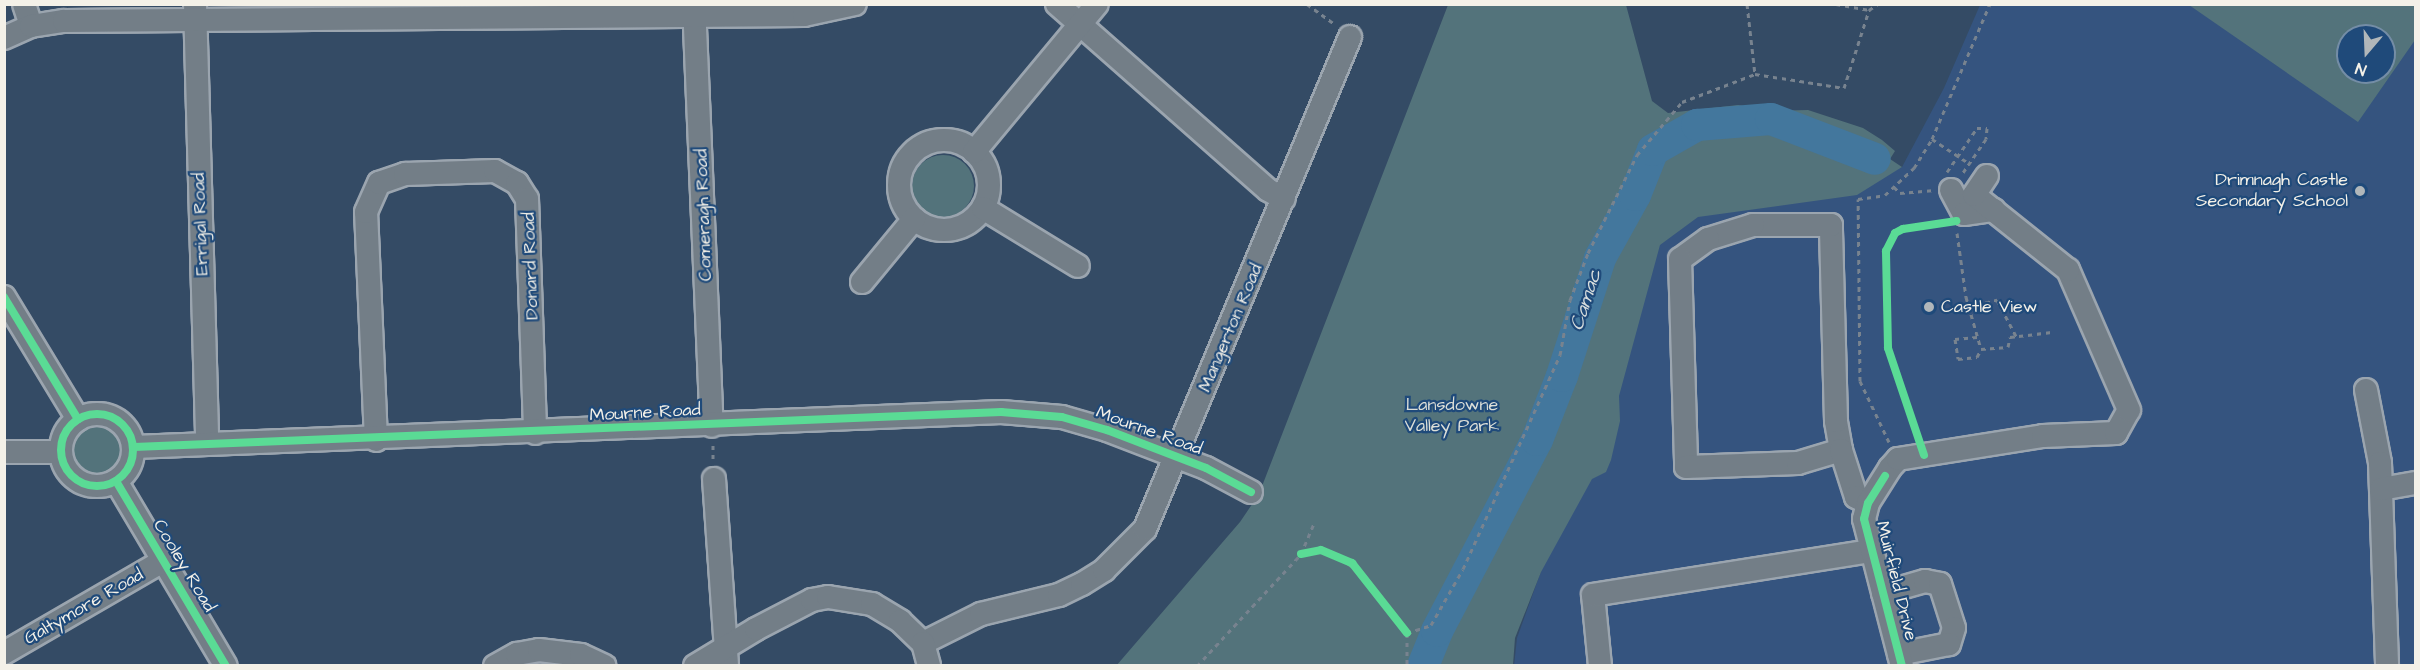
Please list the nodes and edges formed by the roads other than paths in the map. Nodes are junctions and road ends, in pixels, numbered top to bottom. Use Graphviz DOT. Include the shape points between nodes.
graph roads {
  1 [pos="24,4"];
  2 [pos="855,4"];
  3 [pos="1057,4"];
  4 [pos="1097,4"];
  5 [pos="694,10"];
  6 [pos="195,12"];
  7 [pos="1080,25"];
  8 [pos="31,26"];
  9 [pos="1350,37"];
  10 [pos="4,38"];
  11 [pos="974,152"];
  12 [pos="1978,170"];
  13 [pos="1942,187"];
  14 [pos="1284,199"];
  15 [pos="983,208"];
  16 [pos="1994,210"];
  17 [pos="914,219"];
  18 [pos="1078,266"];
  19 [pos="862,282"];
  20 [pos="4,297"];
  21 [pos="2366,390"];
  22 [pos="78,419"];
  23 [pos="712,426"];
  24 [pos="536,433"];
  25 [pos="376,440"];
  26 [pos="207,444"];
  27 [pos="134,447"];
  28 [pos="4,452"];
  29 [pos="60,452"];
  30 [pos="1843,455"];
  31 [pos="1177,457"];
  32 [pos="714,479"];
  33 [pos="116,481"];
  34 [pos="2415,483"];
  35 [pos="2381,489"];
  36 [pos="1251,492"];
  37 [pos="1868,503"];
  38 [pos="1872,551"];
  39 [pos="163,561"];
  40 [pos="1883,593"];
  41 [pos="923,643"];
  42 [pos="4,653"];
  43 [pos="726,656"];
  44 [pos="1900,660"];
  45 [pos="2387,665"];
  46 [pos="226,666"];
  47 [pos="495,666"];
  48 [pos="605,666"];
  49 [pos="695,666"];
  50 [pos="929,666"];
  51 [pos="1600,666"];
  52 [pos="2400,666"];
  1 -- 8 [label="street"];
  2 -- 5 [label="street" via="804,15"];
  3 -- 7 [label="street"];
  4 -- 7 [label="street"];
  5 -- 6 [label="street"];
  5 -- 23 [label="street, Comeragh Road"];
  6 -- 8 [label="street"];
  6 -- 26 [label="street, Errigal Road"];
  7 -- 11 [label="street"];
  7 -- 14 [label="street"];
  8 -- 10 [label="street"];
  9 -- 14 [label="street, Mangerton Road"];
  11 -- 15 [label="street" via="988,178"];
  11 -- 17 [label="street" via="944,141 914,152 899,180 902,201"];
  12 -- 16 [label="street" via="1974,195"];
  13 -- 16 [label="street" via="1960,217"];
  14 -- 31 [label="street, Mangerton Road"];
  15 -- 17 [label="street" via="969,223 951,230 932,228"];
  15 -- 18 [label="street"];
  16 -- 37 [label="street" via="2068,270 2129,410 2116,433 2043,436 1898,459"];
  17 -- 19 [label="street"];
  20 -- 22 [label="street"];
  21 -- 35 [label="street"];
  22 -- 27 [label="street" via="91,414 111,416 127,428"];
  22 -- 29 [label="street" via="67,429"];
  23 -- 24 [label="street, Mourne Road"];
  23 -- 31 [label="street, Mourne Road" via="968,413 1048,415 1107,430"];
  24 -- 25 [label="street, Mourne Road"];
  24 -- 25 [label="street, Donard Road" via="527,199 518,183 495,171 405,174 379,183 366,212"];
  25 -- 26 [label="street, Mourne Road"];
  26 -- 27 [label="street, Mourne Road"];
  27 -- 33 [label="street" via="129,467"];
  28 -- 29 [label="street"];
  29 -- 33 [label="street" via="70,475 84,484 100,486"];
  30 -- 30 [label="street, Muirfield Drive" via="1798,463 1686,467 1680,259 1708,239 1753,225 1831,225 1836,421"];
  30 -- 37 [label="street, Muirfield Drive" via="1856,497"];
  31 -- 36 [label="street, Mourne Road"];
  31 -- 41 [label="street, Mangerton Road" via="1144,529 1104,570 1059,595 981,614"];
  32 -- 43 [label="street"];
  33 -- 39 [label="street, Cooley Road"];
  34 -- 35 [label="street"];
  35 -- 45 [label="street"];
  37 -- 38 [label="street, Muirfield Drive" via="1864,519"];
  38 -- 40 [label="street, Muirfield Drive"];
  38 -- 51 [label="street" via="1593,595"];
  39 -- 42 [label="street, Galtymore Road"];
  39 -- 46 [label="street, Cooley Road"];
  40 -- 44 [label="street, Muirfield Drive"];
  40 -- 44 [label="street" via="1925,580 1940,584 1954,628 1949,644"];
  41 -- 43 [label="street" via="900,621 872,604 828,597 812,600"];
  41 -- 50 [label="street"];
  43 -- 49 [label="street"];
  45 -- 52 [label="street"];
  47 -- 48 [label="street" via="517,654 539,650 581,655"];
}
